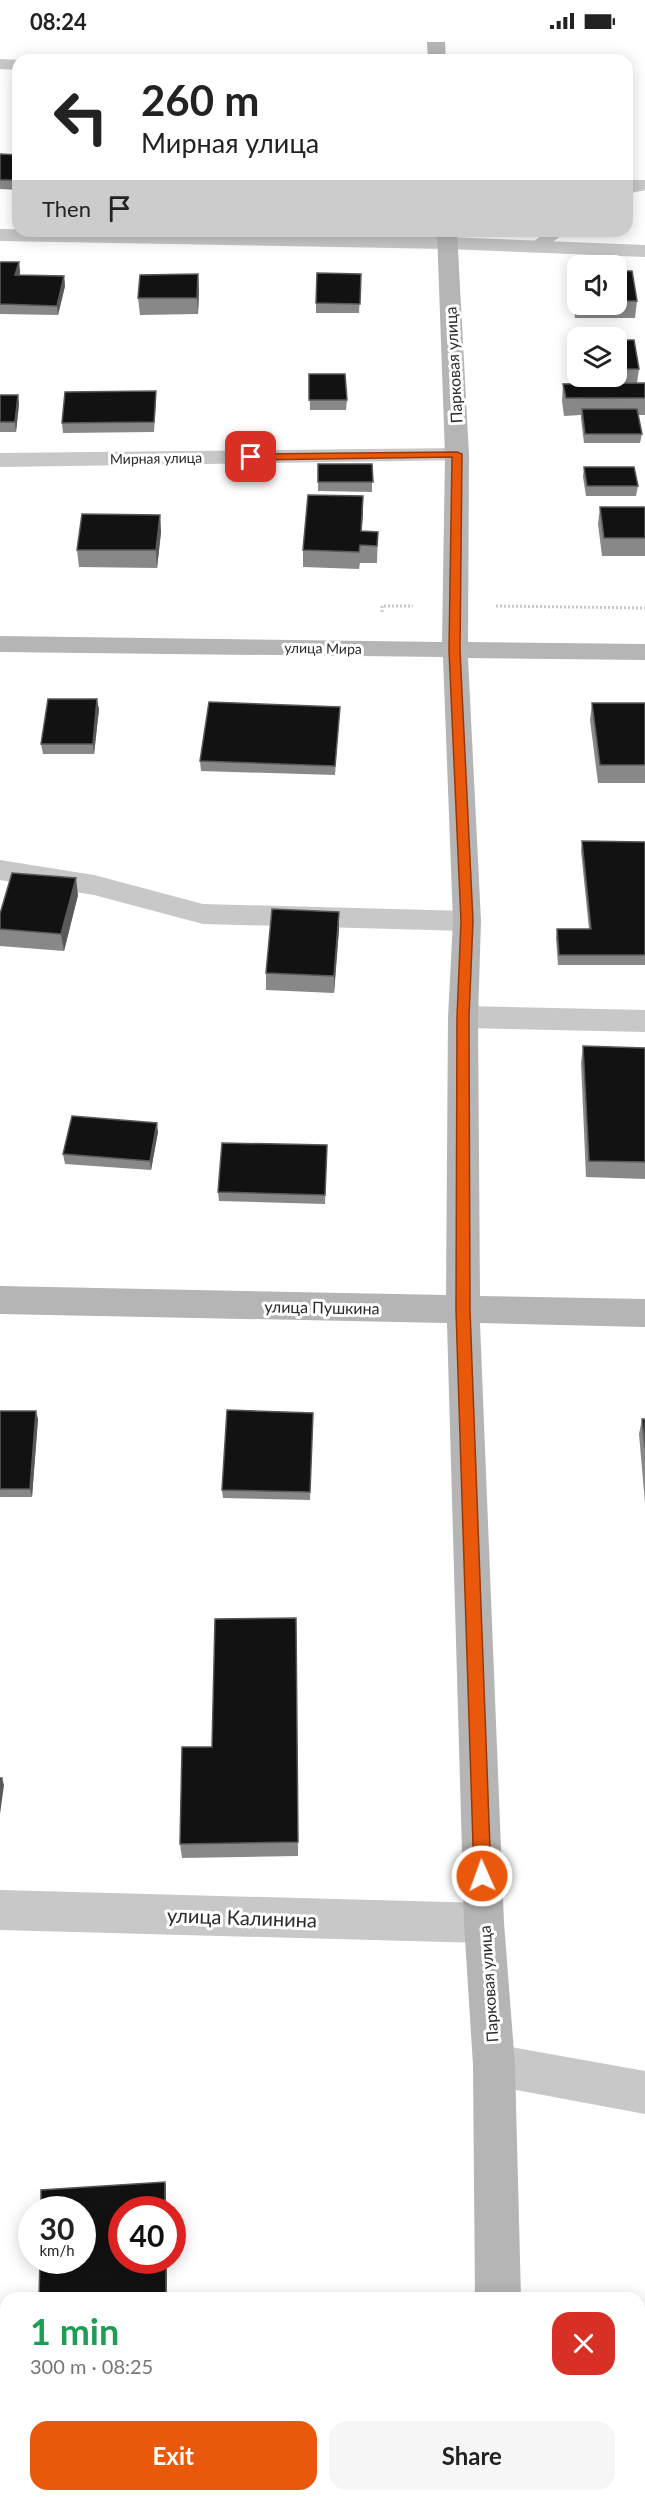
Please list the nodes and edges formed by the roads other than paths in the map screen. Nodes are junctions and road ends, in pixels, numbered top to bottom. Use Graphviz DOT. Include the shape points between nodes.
graph roads {
  1 [pos="447,237"];
  2 [pos="550,237"];
  3 [pos="535,246"];
  4 [pos="645,250"];
  5 [pos="457,454"];
  6 [pos="0,460"];
  7 [pos="0,644"];
  8 [pos="455,650"];
  9 [pos="645,652"];
  10 [pos="0,870"];
  11 [pos="467,921"];
  12 [pos="463,1017"];
  13 [pos="645,1021"];
  14 [pos="0,1300"];
  15 [pos="463,1310"];
  16 [pos="645,1313"];
  17 [pos="0,1910"];
  18 [pos="484,1923"];
  19 [pos="494,2065"];
  20 [pos="645,2092"];
  21 [pos="498,2292"];
  1 -- 3 [label="street"];
  1 -- 5 [label="street, Парковая улица"];
  2 -- 3 [label="lane"];
  3 -- 4 [label="street"];
  5 -- 6 [label="street, Мирная улица"];
  5 -- 8 [label="street, Парковая улица"];
  7 -- 8 [label="street, улица Мира"];
  8 -- 9 [label="street, улица Мира"];
  8 -- 11 [label="street, Парковая улица"];
  10 -- 11 [label="street" via="94,885 203,914"];
  11 -- 12 [label="street, Парковая улица"];
  12 -- 13 [label="street"];
  12 -- 15 [label="street, Парковая улица"];
  14 -- 15 [label="street, улица Пушкина"];
  15 -- 16 [label="street, улица Пушкина"];
  15 -- 18 [label="street, Парковая улица"];
  17 -- 18 [label="street, улица Калинина"];
  18 -- 19 [label="street, Парковая улица"];
  19 -- 20 [label="street"];
  19 -- 21 [label="street, Парковая улица"];
}
